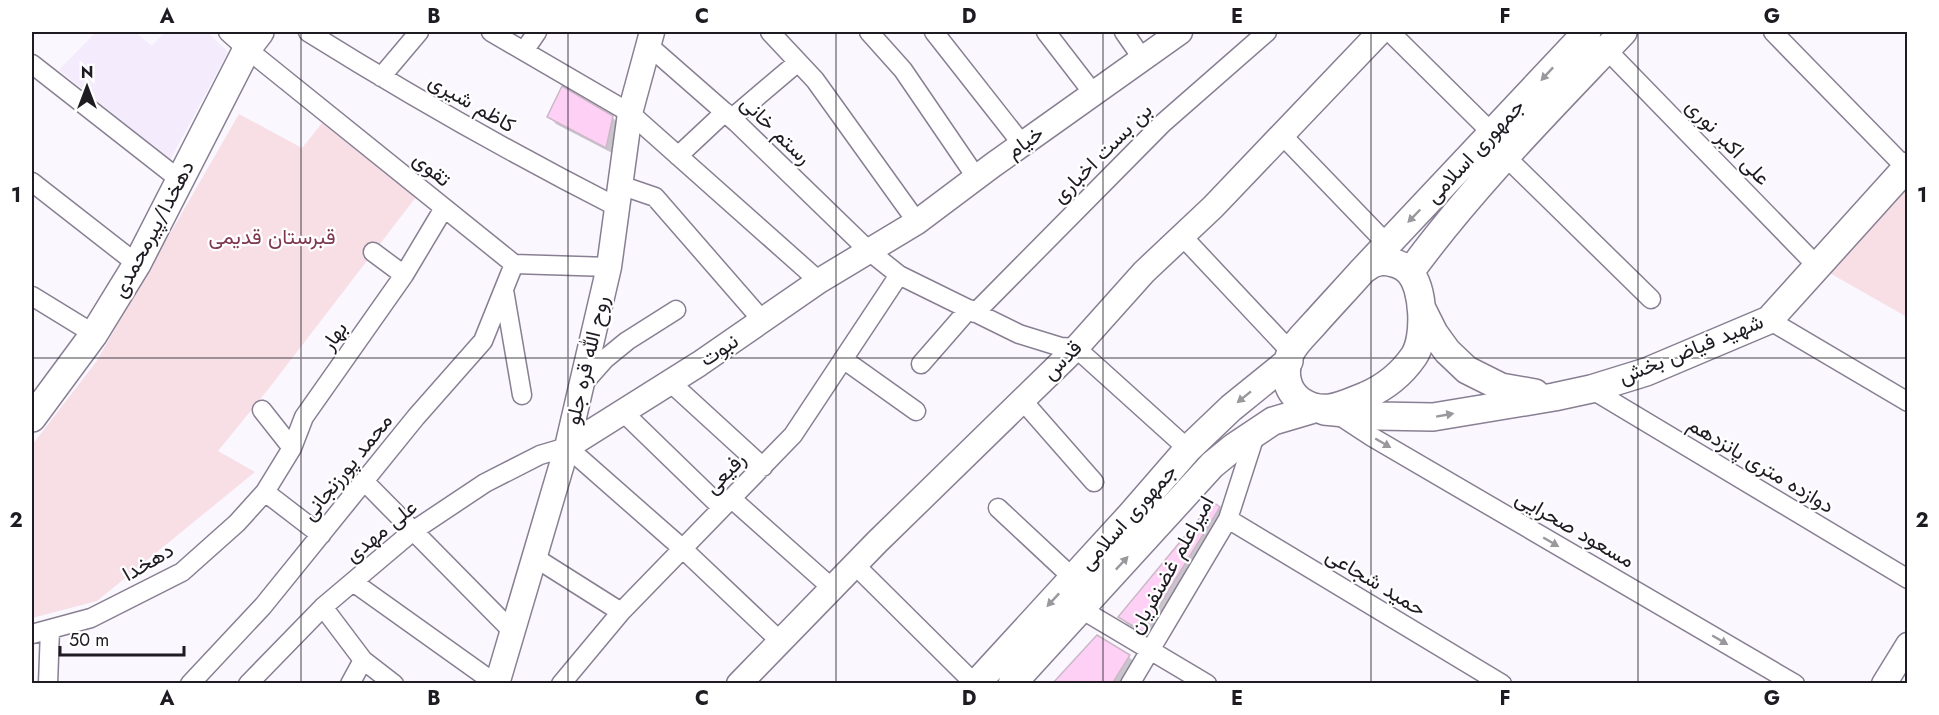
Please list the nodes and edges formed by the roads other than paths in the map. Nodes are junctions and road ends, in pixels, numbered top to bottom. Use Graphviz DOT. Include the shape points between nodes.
graph roads {
  1 [pos="308,32"];
  2 [pos="419,32"];
  3 [pos="491,32"];
  4 [pos="537,32"];
  5 [pos="770,32"];
  6 [pos="869,32"];
  7 [pos="934,32"];
  8 [pos="1046,32"];
  9 [pos="1124,32"];
  10 [pos="1180,32"];
  11 [pos="1267,32"];
  12 [pos="1380,32"];
  13 [pos="1390,32"];
  14 [pos="1773,32"];
  15 [pos="245,37"];
  16 [pos="650,38"];
  17 [pos="1605,38"];
  18 [pos="524,51"];
  19 [pos="1142,58"];
  20 [pos="798,62"];
  21 [pos="32,64"];
  22 [pos="381,77"];
  23 [pos="1093,93"];
  24 [pos="630,113"];
  25 [pos="728,115"];
  26 [pos="1491,133"];
  27 [pos="1283,136"];
  28 [pos="1022,144"];
  29 [pos="678,156"];
  30 [pos="1506,157"];
  31 [pos="1907,167"];
  32 [pos="976,177"];
  33 [pos="180,180"];
  34 [pos="32,182"];
  35 [pos="619,196"];
  36 [pos="444,208"];
  37 [pos="917,222"];
  38 [pos="1182,236"];
  39 [pos="1387,244"];
  40 [pos="869,251"];
  41 [pos="373,252"];
  42 [pos="137,264"];
  43 [pos="514,264"];
  44 [pos="1817,266"];
  45 [pos="609,267"];
  46 [pos="1363,270"];
  47 [pos="1410,272"];
  48 [pos="404,275"];
  49 [pos="899,275"];
  50 [pos="819,281"];
  51 [pos="504,290"];
  52 [pos="32,297"];
  53 [pos="1651,298"];
  54 [pos="1421,307"];
  55 [pos="676,310"];
  56 [pos="972,311"];
  57 [pos="762,320"];
  58 [pos="1769,320"];
  59 [pos="93,334"];
  60 [pos="1076,348"];
  61 [pos="1290,356"];
  62 [pos="843,359"];
  63 [pos="921,364"];
  64 [pos="670,382"];
  65 [pos="582,386"];
  66 [pos="1591,388"];
  67 [pos="522,395"];
  68 [pos="1554,397"];
  69 [pos="1022,400"];
  70 [pos="1908,402"];
  71 [pos="262,410"];
  72 [pos="1325,410"];
  73 [pos="916,411"];
  74 [pos="623,412"];
  75 [pos="32,418"];
  76 [pos="1256,432"];
  77 [pos="567,447"];
  78 [pos="292,448"];
  79 [pos="1188,449"];
  80 [pos="763,467"];
  81 [pos="365,482"];
  82 [pos="1094,482"];
  83 [pos="265,492"];
  84 [pos="727,503"];
  85 [pos="998,508"];
  86 [pos="1227,519"];
  87 [pos="413,531"];
  88 [pos="321,535"];
  89 [pos="683,549"];
  90 [pos="534,557"];
  91 [pos="855,565"];
  92 [pos="1073,578"];
  93 [pos="1908,579"];
  94 [pos="354,582"];
  95 [pos="832,588"];
  96 [pos="323,607"];
  97 [pos="1081,609"];
  98 [pos="621,612"];
  99 [pos="50,629"];
  100 [pos="512,631"];
  101 [pos="32,634"];
  102 [pos="780,641"];
  103 [pos="1908,645"];
  104 [pos="1150,650"];
  105 [pos="363,660"];
  106 [pos="568,681"];
  107 [pos="48,684"];
  108 [pos="190,684"];
  109 [pos="248,684"];
  110 [pos="350,684"];
  111 [pos="394,684"];
  112 [pos="496,684"];
  113 [pos="739,684"];
  114 [pos="975,684"];
  115 [pos="1012,684"];
  116 [pos="1130,684"];
  117 [pos="1207,684"];
  118 [pos="1502,684"];
  119 [pos="1795,684"];
  120 [pos="1884,684"];
  1 -- 22 [label="street, کاظم شیری"];
  2 -- 22 [label="street"];
  3 -- 18 [label="street"];
  4 -- 18 [label="street"];
  5 -- 20 [label="street"];
  6 -- 32 [label="street" via="903,70"];
  7 -- 28 [label="street"];
  8 -- 23 [label="street"];
  9 -- 19 [label="street"];
  10 -- 19 [label="street, خیام"];
  11 -- 56 [label="street, بن بست اخباری" via="1163,123"];
  12 -- 27 [label="street, قدس"];
  13 -- 26 [label="street"];
  14 -- 31 [label="street"];
  15 -- 33 [label="main road, دهخدا/پیرمحمدی"];
  15 -- 36 [label="street, تقوی"];
  16 -- 24 [label="street, روح الله قره جلو"];
  16 -- 25 [label="street, رستم خانی"];
  17 -- 26 [label="main road, جمهوری اسلامی, one-way"];
  17 -- 30 [label="main road, جمهوری اسلامی"];
  17 -- 44 [label="street, علی اکبر نوری"];
  18 -- 24 [label="street"];
  19 -- 23 [label="street, خیام"];
  20 -- 25 [label="street"];
  20 -- 37 [label="street"];
  21 -- 33 [label="street"];
  22 -- 35 [label="street, کاظم شیری" via="532,164"];
  23 -- 28 [label="street, خیام"];
  24 -- 29 [label="street"];
  24 -- 35 [label="street, روح الله قره جلو"];
  25 -- 29 [label="street"];
  25 -- 40 [label="street, رستم خانی"];
  26 -- 39 [label="main road, جمهوری اسلامی, one-way"];
  27 -- 38 [label="street, قدس"];
  27 -- 39 [label="street"];
  28 -- 32 [label="street, خیام"];
  29 -- 50 [label="street"];
  30 -- 47 [label="main road, جمهوری اسلامی" via="1440,231"];
  30 -- 53 [label="street"];
  31 -- 44 [label="main road, شهید فیاض بخش"];
  32 -- 37 [label="street, خیام"];
  33 -- 42 [label="main road, دهخدا/پیرمحمدی"];
  34 -- 42 [label="street"];
  35 -- 45 [label="street, روح الله قره جلو"];
  35 -- 57 [label="street, کاظم شیری" via="655,197"];
  36 -- 43 [label="street, تقوی"];
  36 -- 48 [label="street, بهار"];
  37 -- 40 [label="street, خیام"];
  38 -- 60 [label="street, قدس"];
  38 -- 61 [label="street"];
  39 -- 46 [label="main road, جمهوری اسلامی"];
  40 -- 49 [label="street, رستم خانی"];
  40 -- 50 [label="street, نبوت"];
  41 -- 48 [label="street"];
  42 -- 59 [label="main road, دهخدا/پیرمحمدی"];
  43 -- 45 [label="street"];
  43 -- 51 [label="street, محمد پورزنجانی"];
  44 -- 58 [label="main road, شهید فیاض بخش"];
  45 -- 65 [label="street, روح الله قره جلو"];
  46 -- 47 [label="main road" via="1382,261 1402,265"];
  46 -- 61 [label="main road, جمهوری اسلامی"];
  47 -- 54 [label="main road"];
  48 -- 78 [label="street, بهار" via="304,417"];
  49 -- 56 [label="street, رستم خانی"];
  49 -- 62 [label="street, رفیعی"];
  50 -- 57 [label="street, نبوت"];
  51 -- 67 [label="street"];
  51 -- 81 [label="street, محمد پورزنجانی" via="483,341"];
  52 -- 59 [label="street"];
  54 -- 68 [label="main road" via="1447,351 1467,370 1501,387"];
  54 -- 72 [label="main road, جمهوری اسلامی" via="1421,333 1415,354 1399,376 1386,386"];
  55 -- 65 [label="street" via="604,359"];
  56 -- 60 [label="street, رستم خانی" via="1019,334"];
  56 -- 63 [label="street, بن بست اخباری"];
  57 -- 64 [label="street, نبوت"];
  58 -- 66 [label="main road, شهید فیاض بخش" via="1646,372"];
  58 -- 70 [label="street"];
  59 -- 75 [label="main road, دهخدا/پیرمحمدی"];
  60 -- 69 [label="street, قدس"];
  60 -- 79 [label="street"];
  61 -- 72 [label="main road" via="1286,373 1290,390 1307,405"];
  61 -- 79 [label="main road, جمهوری اسلامی, one-way"];
  62 -- 73 [label="street"];
  62 -- 80 [label="street, رفیعی" via="793,435"];
  64 -- 74 [label="street, نبوت"];
  64 -- 80 [label="street"];
  65 -- 77 [label="street, روح الله قره جلو"];
  66 -- 68 [label="main road, شهید فیاض بخش"];
  66 -- 93 [label="street, دوازده متری پانزدهم"];
  72 -- 68 [label="main road, شهید فیاض بخش, one-way" via="1377,417 1433,417"];
  69 -- 82 [label="street"];
  69 -- 91 [label="street, قدس"];
  71 -- 78 [label="street"];
  72 -- 76 [label="main road, جمهوری اسلامی" via="1273,422"];
  72 -- 119 [label="street, مسعود صحرایی, one-way"];
  74 -- 77 [label="street, نبوت"];
  74 -- 84 [label="street"];
  76 -- 86 [label="street, امیراعلم غضنفریان"];
  97 -- 76 [label="main road, جمهوری اسلامی, one-way" via="1212,465"];
  77 -- 87 [label="street, علی مهدی" via="540,455 485,483"];
  77 -- 89 [label="street"];
  77 -- 90 [label="street, روح الله قره جلو"];
  78 -- 83 [label="street, بهار"];
  79 -- 92 [label="main road, جمهوری اسلامی"];
  80 -- 84 [label="street, رفیعی"];
  81 -- 87 [label="street"];
  81 -- 88 [label="street, محمد پورزنجانی"];
  83 -- 88 [label="street"];
  83 -- 99 [label="street, دهخدا" via="182,572 91,618"];
  84 -- 89 [label="street, رفیعی"];
  84 -- 95 [label="street"];
  85 -- 92 [label="street"];
  86 -- 104 [label="street, امیراعلم غضنفریان"];
  86 -- 118 [label="street, حمید شجاعی"];
  87 -- 94 [label="street, علی مهدی"];
  87 -- 100 [label="street"];
  88 -- 108 [label="street, محمد پورزنجانی" via="263,606"];
  89 -- 98 [label="street, رفیعی"];
  89 -- 102 [label="street"];
  90 -- 98 [label="street"];
  90 -- 100 [label="street, روح الله قره جلو"];
  91 -- 95 [label="street, قدس"];
  91 -- 114 [label="street"];
  92 -- 114 [label="main road, جمهوری اسلامی, one-way"];
  94 -- 96 [label="street, علی مهدی"];
  94 -- 112 [label="street"];
  95 -- 102 [label="street, قدس"];
  96 -- 105 [label="street"];
  96 -- 109 [label="street, علی مهدی"];
  97 -- 104 [label="street"];
  97 -- 115 [label="main road, جمهوری اسلامی"];
  98 -- 106 [label="street, رفیعی"];
  99 -- 101 [label="street, دهخدا"];
  99 -- 107 [label="street"];
  100 -- 112 [label="street, روح الله قره جلو"];
  102 -- 113 [label="street, قدس"];
  103 -- 120 [label="street"];
  104 -- 116 [label="street, امیراعلم غضنفریان"];
  104 -- 117 [label="street"];
  105 -- 110 [label="street"];
  105 -- 111 [label="street"];
}
